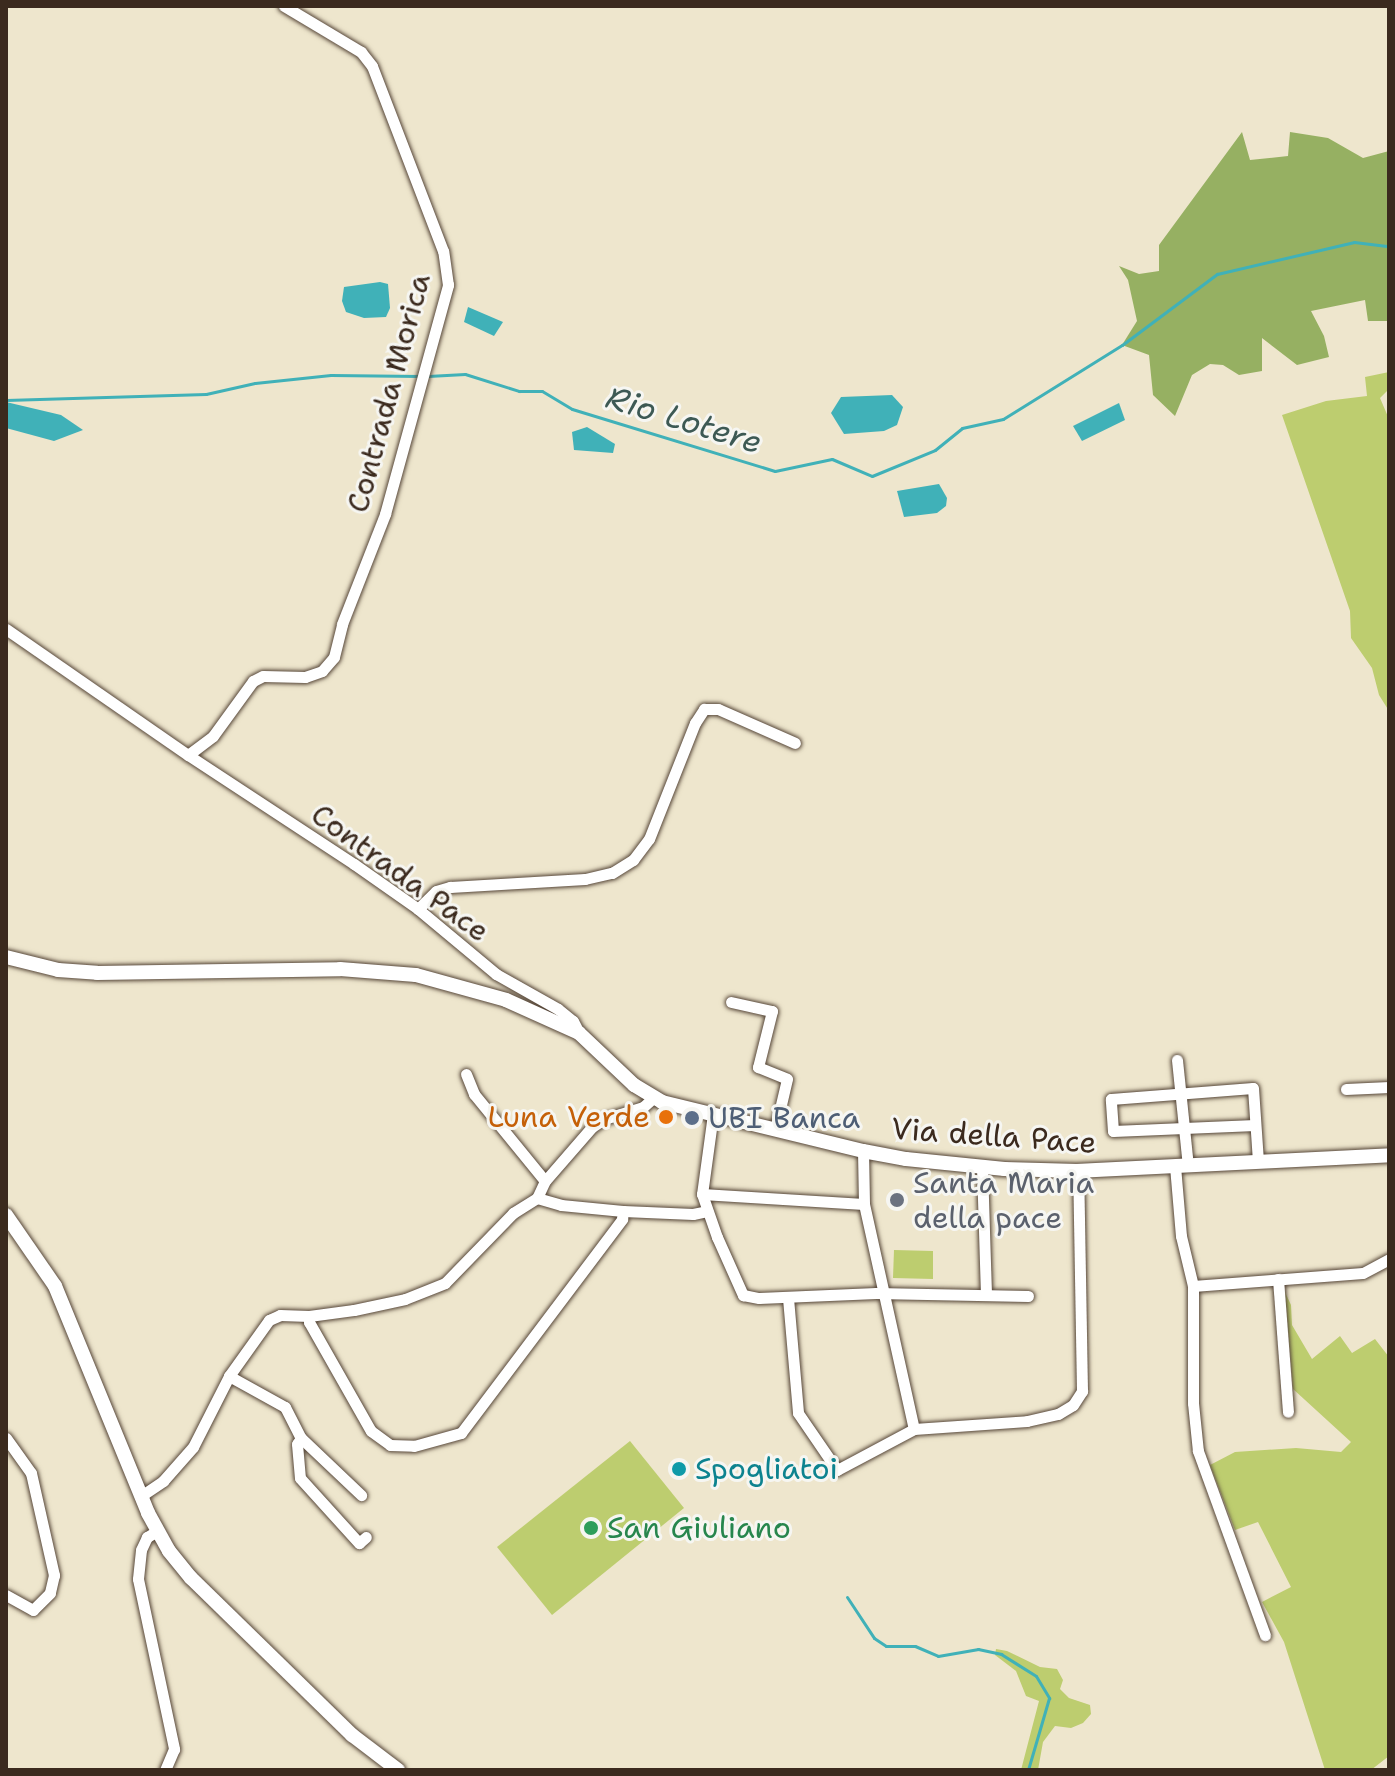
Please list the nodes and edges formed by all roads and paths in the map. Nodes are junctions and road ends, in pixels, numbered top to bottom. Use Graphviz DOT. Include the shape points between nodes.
graph roads {
  1 [pos="284,6"];
  2 [pos="6,629"];
  3 [pos="795,743"];
  4 [pos="188,755"];
  5 [pos="418,909"];
  6 [pos="6,957"];
  7 [pos="731,1002"];
  8 [pos="579,1033"];
  9 [pos="1177,1060"];
  10 [pos="466,1074"];
  11 [pos="1389,1087"];
  12 [pos="1346,1089"];
  13 [pos="1181,1094"];
  14 [pos="653,1098"];
  15 [pos="713,1114"];
  16 [pos="1255,1125"];
  17 [pos="1184,1129"];
  18 [pos="775,1130"];
  19 [pos="863,1151"];
  20 [pos="1389,1155"];
  21 [pos="1181,1162"];
  22 [pos="1258,1162"];
  23 [pos="982,1167"];
  24 [pos="1078,1171"];
  25 [pos="545,1181"];
  26 [pos="702,1194"];
  27 [pos="537,1198"];
  28 [pos="864,1204"];
  29 [pos="623,1211"];
  30 [pos="707,1211"];
  31 [pos="8,1220"];
  32 [pos="1389,1259"];
  33 [pos="1278,1279"];
  34 [pos="1193,1286"];
  35 [pos="883,1294"];
  36 [pos="986,1294"];
  37 [pos="1028,1296"];
  38 [pos="788,1298"];
  39 [pos="309,1316"];
  40 [pos="229,1376"];
  41 [pos="1288,1412"];
  42 [pos="914,1429"];
  43 [pos="6,1438"];
  44 [pos="301,1438"];
  45 [pos="361,1495"];
  46 [pos="141,1496"];
  47 [pos="157,1531"];
  48 [pos="366,1537"];
  49 [pos="6,1595"];
  50 [pos="1265,1635"];
  51 [pos="165,1770"];
  52 [pos="398,1770"];
  1 -- 4 [label="street, Contrada Morica" via="361,52 372,66 443,251 448,285 385,514 334,657 322,671 305,677 263,676 253,681 213,736"];
  2 -- 4 [label="street, Contrada Pace"];
  3 -- 5 [label="street" via="718,709 704,709 649,839 633,860 612,873 585,879 450,887 436,891"];
  4 -- 5 [label="street, Contrada Pace"];
  5 -- 8 [label="street, Contrada Pace" via="496,974 558,1009"];
  6 -- 8 [label="main road, Via della Pace" via="97,973 340,969 416,975 506,1000"];
  7 -- 18 [label="street" via="772,1011 758,1067 787,1079"];
  8 -- 14 [label="main road, Via della Pace"];
  9 -- 13 [label="street"];
  10 -- 25 [label="street" via="474,1094"];
  11 -- 12 [label="street"];
  13 -- 16 [label="street" via="1253,1088"];
  13 -- 17 [label="street"];
  13 -- 17 [label="street" via="1111,1099 1113,1131"];
  14 -- 15 [label="main road, Via della Pace"];
  14 -- 25 [label="street" via="643,1107 598,1122"];
  15 -- 18 [label="main road, Via della Pace"];
  15 -- 26 [label="street"];
  16 -- 17 [label="street"];
  16 -- 22 [label="street"];
  17 -- 21 [label="street"];
  18 -- 19 [label="main road, Via della Pace"];
  19 -- 23 [label="main road, Via della Pace"];
  19 -- 28 [label="street"];
  20 -- 22 [label="main road, Via della Pace"];
  21 -- 22 [label="main road, Via della Pace"];
  21 -- 24 [label="main road, Via della Pace"];
  21 -- 34 [label="street" via="1181,1236"];
  23 -- 24 [label="main road, Via della Pace"];
  23 -- 36 [label="street"];
  24 -- 42 [label="street" via="1083,1308 1078,1399 1041,1419"];
  25 -- 27 [label="street"];
  26 -- 28 [label="street"];
  26 -- 30 [label="street"];
  27 -- 29 [label="street"];
  27 -- 39 [label="street" via="513,1213 456,1274 432,1290"];
  28 -- 35 [label="street"];
  29 -- 30 [label="street"];
  29 -- 39 [label="street" via="461,1433 414,1446 390,1445 371,1431"];
  30 -- 38 [label="street" via="743,1295"];
  31 -- 46 [label="main road" via="55,1286"];
  32 -- 33 [label="street" via="1363,1273"];
  33 -- 34 [label="street"];
  33 -- 41 [label="street"];
  34 -- 50 [label="street" via="1198,1451"];
  35 -- 36 [label="street"];
  35 -- 38 [label="street"];
  35 -- 42 [label="street"];
  36 -- 37 [label="street"];
  38 -- 42 [label="street" via="798,1413 831,1467 842,1470"];
  39 -- 40 [label="street" via="269,1320"];
  40 -- 44 [label="street" via="285,1407"];
  40 -- 46 [label="street" via="193,1447 163,1481"];
  43 -- 49 [label="street" via="31,1473 54,1575 50,1593 33,1610"];
  44 -- 45 [label="street"];
  44 -- 48 [label="street" via="300,1478 359,1543"];
  46 -- 47 [label="main road"];
  47 -- 51 [label="street" via="141,1550 138,1579 174,1749"];
  47 -- 52 [label="main road" via="191,1578 352,1735"];
}
